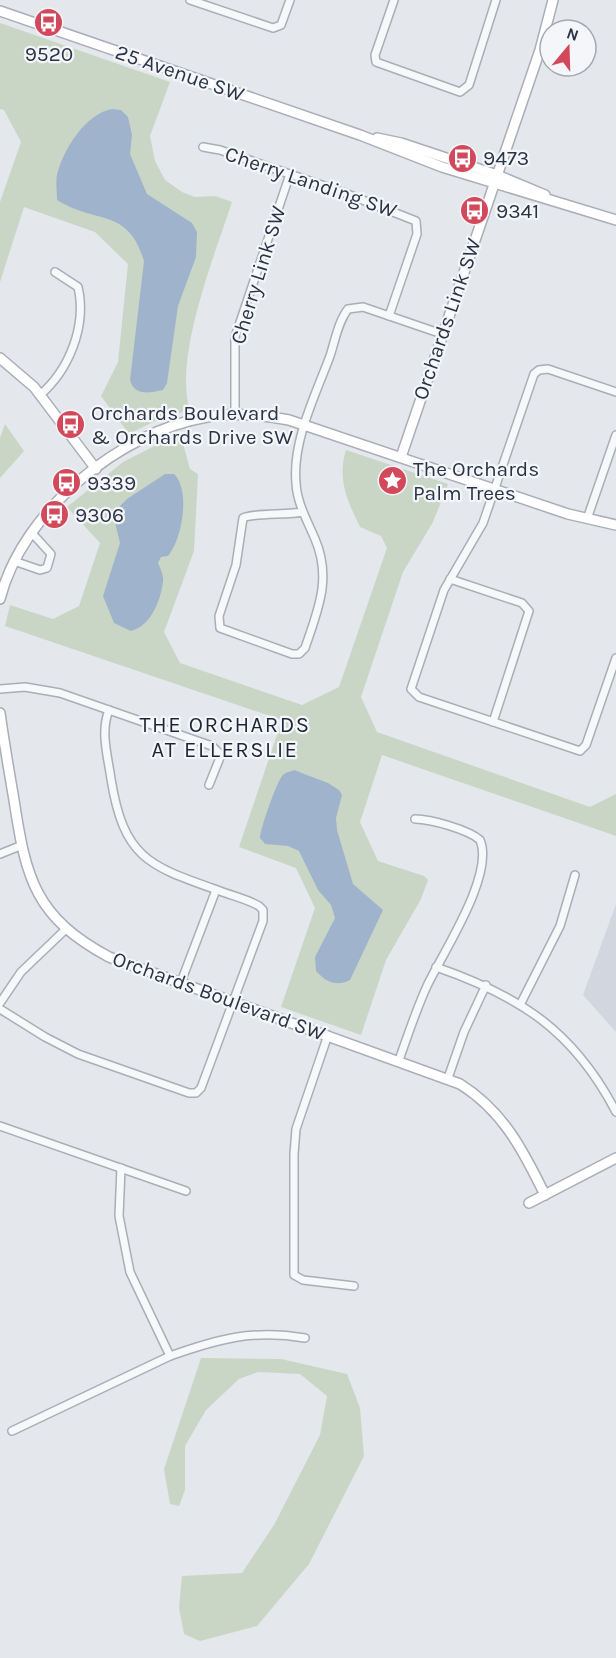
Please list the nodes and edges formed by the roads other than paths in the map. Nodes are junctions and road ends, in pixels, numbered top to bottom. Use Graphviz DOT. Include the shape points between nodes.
graph roads {
  1 [pos="190,0"];
  2 [pos="291,0"];
  3 [pos="394,0"];
  4 [pos="496,0"];
  5 [pos="553,0"];
  6 [pos="0,11"];
  7 [pos="203,147"];
  8 [pos="290,174"];
  9 [pos="496,179"];
  10 [pos="616,220"];
  11 [pos="55,272"];
  12 [pos="389,316"];
  13 [pos="442,334"];
  14 [pos="0,358"];
  15 [pos="616,392"];
  16 [pos="40,395"];
  17 [pos="235,414"];
  18 [pos="306,425"];
  19 [pos="616,435"];
  20 [pos="401,457"];
  21 [pos="96,469"];
  22 [pos="495,489"];
  23 [pos="303,512"];
  24 [pos="587,519"];
  25 [pos="616,525"];
  26 [pos="31,532"];
  27 [pos="14,561"];
  28 [pos="450,579"];
  29 [pos="0,599"];
  30 [pos="616,658"];
  31 [pos="0,689"];
  32 [pos="109,710"];
  33 [pos="0,713"];
  34 [pos="493,722"];
  35 [pos="3,751"];
  36 [pos="209,785"];
  37 [pos="415,819"];
  38 [pos="20,846"];
  39 [pos="0,854"];
  40 [pos="575,876"];
  41 [pos="216,890"];
  42 [pos="66,929"];
  43 [pos="436,968"];
  44 [pos="181,982"];
  45 [pos="486,985"];
  46 [pos="232,1000"];
  47 [pos="0,1003"];
  48 [pos="520,1003"];
  49 [pos="0,1009"];
  50 [pos="327,1035"];
  51 [pos="399,1060"];
  52 [pos="448,1078"];
  53 [pos="616,1112"];
  54 [pos="0,1126"];
  55 [pos="616,1158"];
  56 [pos="121,1168"];
  57 [pos="186,1191"];
  58 [pos="545,1195"];
  59 [pos="529,1203"];
  60 [pos="354,1286"];
  61 [pos="305,1338"];
  62 [pos="170,1356"];
  63 [pos="12,1431"];
  1 -- 2 [label="street" via="269,27 278,27"];
  3 -- 4 [label="street" via="375,60 382,66 464,91"];
  5 -- 9 [label="street, Orchards Link SW" via="543,44"];
  6 -- 9 [label="street, 25 Avenue SW" via="360,135 401,142"];
  7 -- 8 [label="street, Cherry Landing SW"];
  8 -- 12 [label="street, Cherry Landing SW" via="410,217 417,224"];
  8 -- 17 [label="street, Cherry Link SW" via="235,337"];
  9 -- 10 [label="street, 25 Avenue SW"];
  9 -- 13 [label="street, Orchards Link SW"];
  11 -- 16 [label="street" via="78,287 77,327 63,370"];
  12 -- 13 [label="street"];
  12 -- 18 [label="street" via="363,307 348,309"];
  13 -- 20 [label="street, Orchards Link SW"];
  14 -- 16 [label="street"];
  15 -- 22 [label="street" via="548,369 536,372"];
  16 -- 21 [label="street"];
  17 -- 18 [label="street"];
  17 -- 21 [label="street" via="208,416 162,429"];
  18 -- 20 [label="street"];
  18 -- 23 [label="street" via="296,476"];
  19 -- 24 [label="street"];
  20 -- 22 [label="street"];
  21 -- 26 [label="street" via="50,508"];
  22 -- 24 [label="street"];
  22 -- 28 [label="street" via="478,536"];
  23 -- 23 [label="street" via="243,518 236,565 219,616 220,628 292,654 305,648 327,569"];
  24 -- 25 [label="street"];
  26 -- 27 [label="street"];
  26 -- 27 [label="street" via="50,552 48,565 40,570"];
  27 -- 29 [label="street"];
  28 -- 34 [label="street" via="522,603 529,611"];
  28 -- 34 [label="street" via="411,689 418,697"];
  30 -- 34 [label="street" via="582,751"];
  31 -- 32 [label="street" via="42,689"];
  32 -- 36 [label="street" via="217,749 220,758"];
  32 -- 41 [label="street" via="105,740 118,816 129,839 153,864"];
  33 -- 35 [label="street, Orchards Boulevard SW"];
  35 -- 38 [label="street, Orchards Boulevard SW"];
  37 -- 43 [label="street" via="430,820 472,835 482,844 472,898"];
  38 -- 39 [label="street"];
  38 -- 42 [label="street, Orchards Boulevard SW" via="38,894"];
  40 -- 48 [label="street" via="560,926"];
  41 -- 44 [label="street"];
  41 -- 46 [label="street" via="255,904 264,914"];
  42 -- 44 [label="street, Orchards Boulevard SW" via="109,957"];
  42 -- 47 [label="street" via="21,972"];
  43 -- 45 [label="street"];
  43 -- 51 [label="street"];
  44 -- 46 [label="street, Orchards Boulevard SW"];
  45 -- 48 [label="street"];
  45 -- 52 [label="street"];
  46 -- 49 [label="street" via="201,1088 193,1093 78,1054"];
  46 -- 50 [label="street, Orchards Boulevard SW"];
  48 -- 53 [label="street" via="555,1029 582,1057"];
  50 -- 51 [label="street, Orchards Boulevard SW"];
  50 -- 60 [label="street" via="296,1129 294,1275 303,1280"];
  51 -- 52 [label="street, Orchards Boulevard SW"];
  52 -- 58 [label="street, Orchards Boulevard SW" via="482,1099 503,1121"];
  54 -- 56 [label="street"];
  55 -- 58 [label="street"];
  56 -- 57 [label="street"];
  56 -- 62 [label="street" via="119,1216 130,1272"];
  58 -- 59 [label="street"];
  61 -- 62 [label="street" via="274,1333 238,1335"];
  62 -- 63 [label="street"];
}
